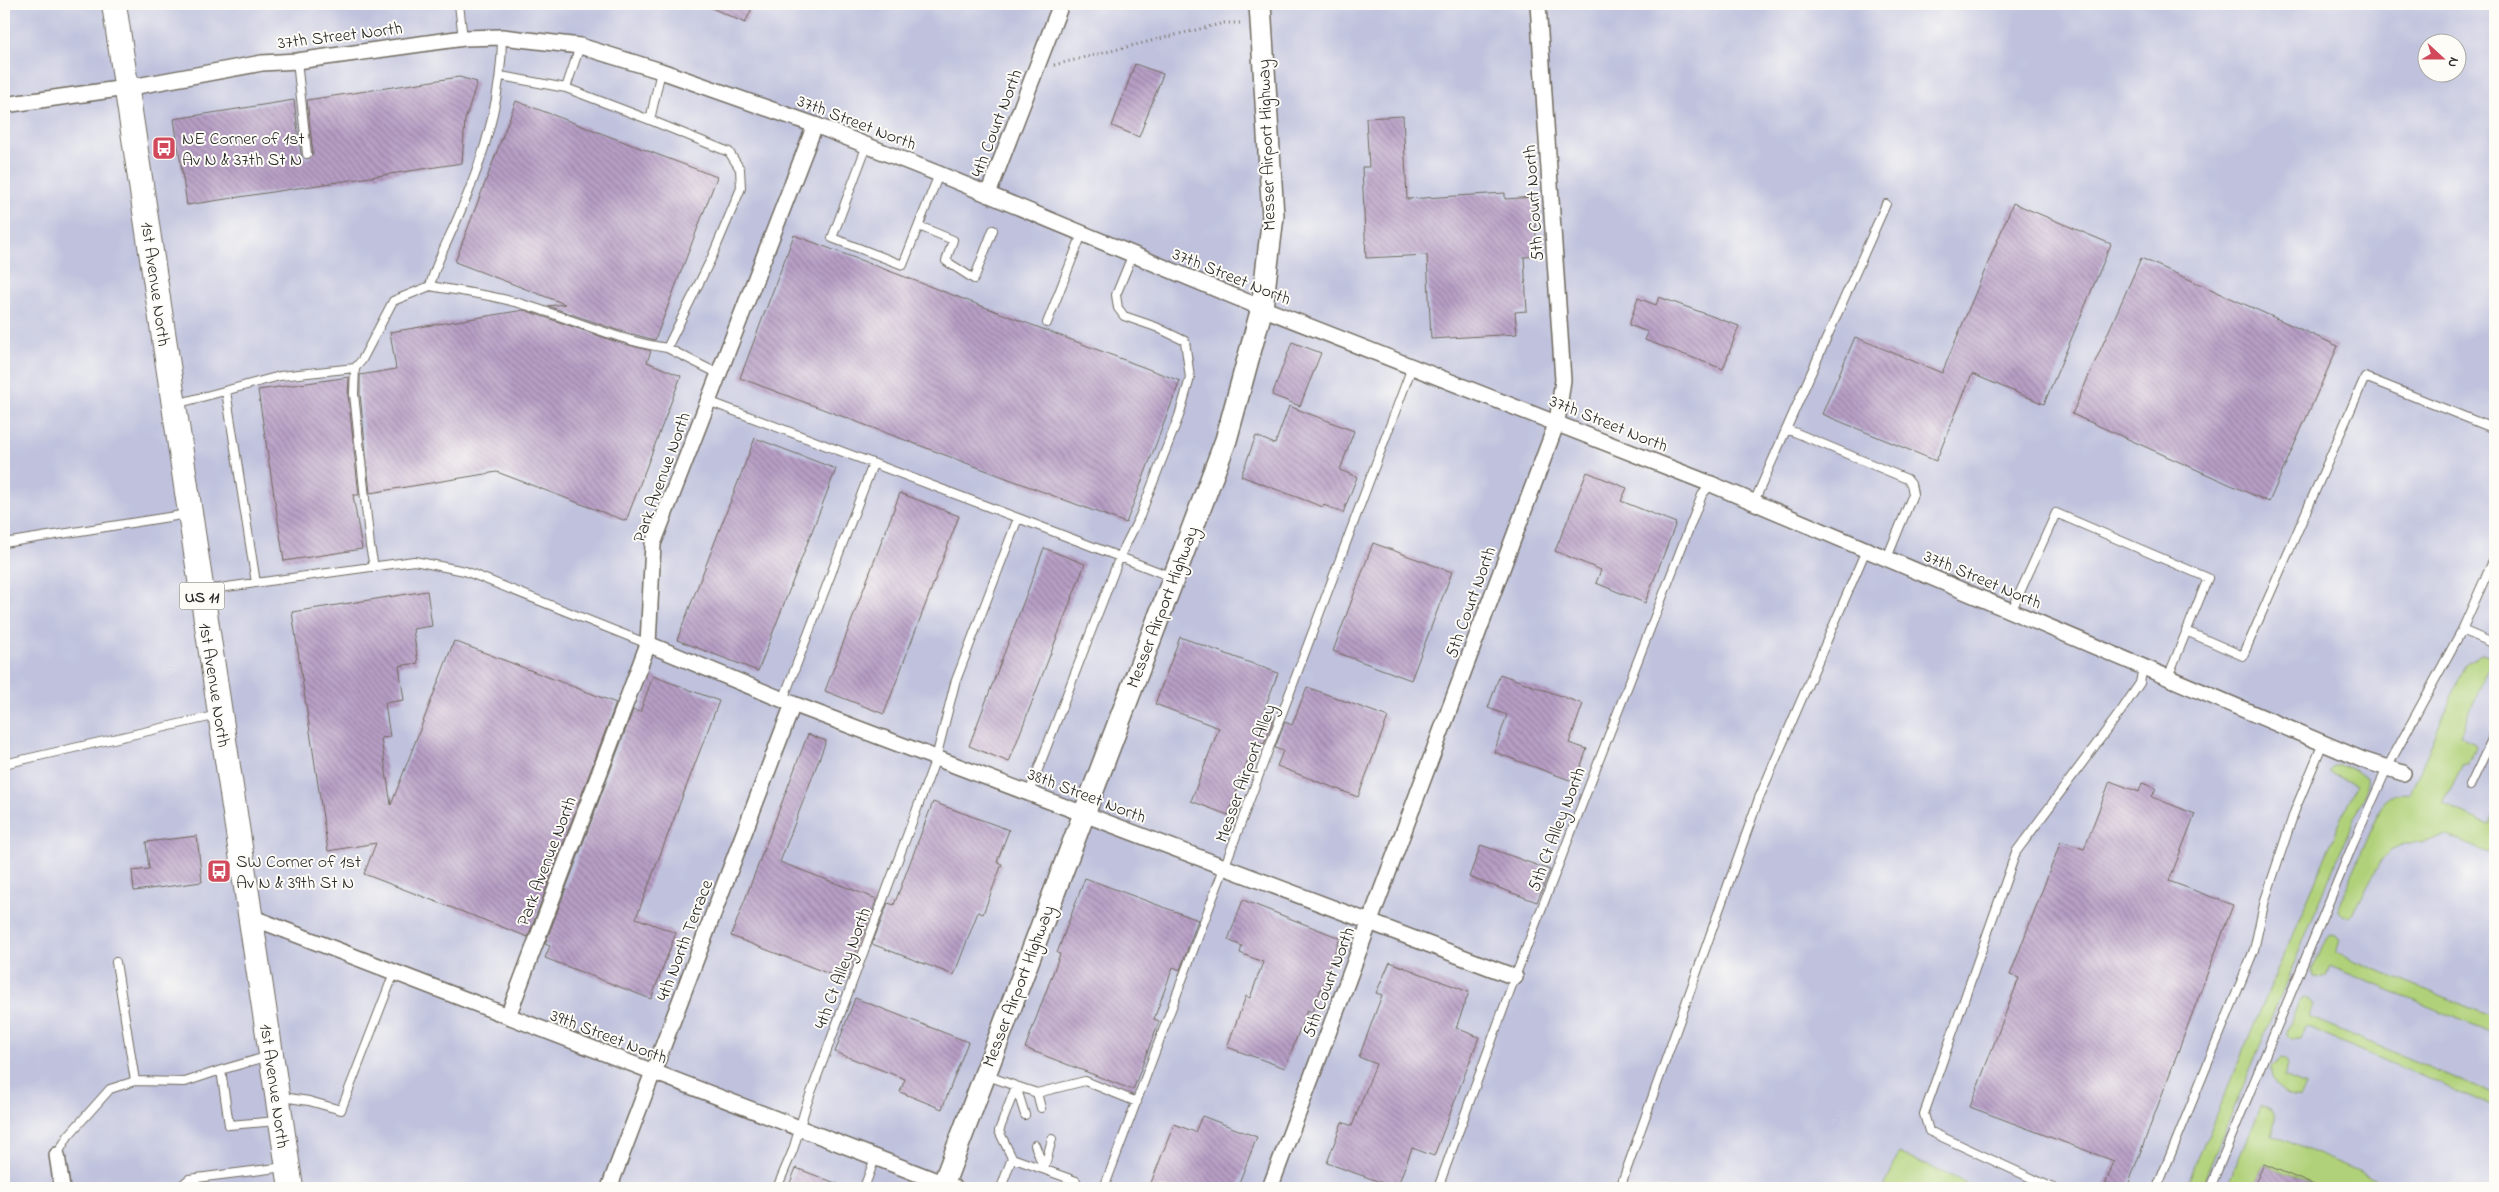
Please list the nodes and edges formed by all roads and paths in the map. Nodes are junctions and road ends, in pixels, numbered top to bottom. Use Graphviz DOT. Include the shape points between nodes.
graph roads {
  1 [pos="114,4"];
  2 [pos="459,4"];
  3 [pos="1061,4"];
  4 [pos="1538,4"];
  5 [pos="1261,13"];
  6 [pos="502,37"];
  7 [pos="463,39"];
  8 [pos="580,46"];
  9 [pos="297,61"];
  10 [pos="1038,66"];
  11 [pos="661,71"];
  12 [pos="501,76"];
  13 [pos="126,88"];
  14 [pos="566,88"];
  15 [pos="4,105"];
  16 [pos="650,120"];
  17 [pos="815,125"];
  18 [pos="867,145"];
  19 [pos="307,154"];
  20 [pos="939,174"];
  21 [pos="988,194"];
  22 [pos="1886,204"];
  23 [pos="919,226"];
  24 [pos="993,230"];
  25 [pos="1082,234"];
  26 [pos="1132,256"];
  27 [pos="430,286"];
  28 [pos="1262,308"];
  29 [pos="1047,324"];
  30 [pos="667,348"];
  31 [pos="1412,367"];
  32 [pos="355,368"];
  33 [pos="718,374"];
  34 [pos="226,391"];
  35 [pos="708,401"];
  36 [pos="174,405"];
  37 [pos="1556,422"];
  38 [pos="1786,429"];
  39 [pos="2495,430"];
  40 [pos="873,464"];
  41 [pos="1711,484"];
  42 [pos="1754,502"];
  43 [pos="190,514"];
  44 [pos="1018,518"];
  45 [pos="4,543"];
  46 [pos="1866,550"];
  47 [pos="1120,556"];
  48 [pos="2495,556"];
  49 [pos="1887,558"];
  50 [pos="374,567"];
  51 [pos="1173,577"];
  52 [pos="256,583"];
  53 [pos="201,590"];
  54 [pos="2011,612"];
  55 [pos="2462,630"];
  56 [pos="2186,631"];
  57 [pos="648,644"];
  58 [pos="2495,644"];
  59 [pos="2143,667"];
  60 [pos="2168,677"];
  61 [pos="788,702"];
  62 [pos="220,715"];
  63 [pos="2495,732"];
  64 [pos="2323,743"];
  65 [pos="936,758"];
  66 [pos="4,764"];
  67 [pos="2388,766"];
  68 [pos="2403,773"];
  69 [pos="2470,786"];
  70 [pos="1029,793"];
  71 [pos="1083,814"];
  72 [pos="1226,868"];
  73 [pos="251,917"];
  74 [pos="1371,922"];
  75 [pos="116,962"];
  76 [pos="394,973"];
  77 [pos="1514,977"];
  78 [pos="508,1016"];
  79 [pos="271,1055"];
  80 [pos="221,1070"];
  81 [pos="654,1074"];
  82 [pos="984,1074"];
  83 [pos="135,1081"];
  84 [pos="1016,1086"];
  85 [pos="1037,1093"];
  86 [pos="277,1096"];
  87 [pos="1136,1102"];
  88 [pos="1041,1108"];
  89 [pos="1025,1115"];
  90 [pos="280,1121"];
  91 [pos="799,1129"];
  92 [pos="1052,1139"];
  93 [pos="1036,1145"];
  94 [pos="57,1155"];
  95 [pos="875,1158"];
  96 [pos="1012,1158"];
  97 [pos="1044,1169"];
  98 [pos="289,1178"];
  99 [pos="947,1187"];
  100 [pos="62,1188"];
  101 [pos="178,1188"];
  102 [pos="609,1188"];
  103 [pos="777,1188"];
  104 [pos="864,1188"];
  105 [pos="1001,1188"];
  106 [pos="1073,1188"];
  107 [pos="1104,1188"];
  108 [pos="1270,1188"];
  109 [pos="1438,1188"];
  110 [pos="1620,1188"];
  111 [pos="2053,1188"];
  112 [pos="2157,1188"];
  113 [pos="2210,1188"];
  1 -- 13 [label="main road, 1st Avenue North / US 11"];
  2 -- 7 [label="lane"];
  3 -- 10 [label="street, 4th Court North"];
  4 -- 37 [label="street, 5th Court North" via="1564,380"];
  5 -- 10 [label="path" via="1060,64"];
  5 -- 28 [label="main road, Messer Airport Highway" via="1272,216"];
  6 -- 7 [label="street, 37th Street North"];
  6 -- 8 [label="street, 37th Street North"];
  6 -- 12 [label="lane"];
  7 -- 9 [label="street, 37th Street North"];
  8 -- 11 [label="street, 37th Street North"];
  8 -- 14 [label="lane"];
  9 -- 13 [label="street, 37th Street North" via="262,63"];
  9 -- 19 [label="lane"];
  10 -- 21 [label="street, 4th Court North"];
  11 -- 16 [label="lane"];
  11 -- 17 [label="street, 37th Street North"];
  12 -- 14 [label="lane"];
  12 -- 27 [label="lane" via="497,104 480,162"];
  13 -- 15 [label="street, 37th Street North"];
  13 -- 36 [label="main road, 1st Avenue North / US 11"];
  14 -- 16 [label="lane"];
  16 -- 30 [label="lane" via="729,152 740,169 741,188"];
  17 -- 18 [label="street, 37th Street North"];
  17 -- 33 [label="street, Park Avenue North"];
  18 -- 20 [label="street, 37th Street North"];
  18 -- 23 [label="lane" via="832,238 903,265"];
  20 -- 21 [label="street, 37th Street North"];
  20 -- 23 [label="lane"];
  21 -- 25 [label="street, 37th Street North"];
  22 -- 38 [label="lane"];
  23 -- 24 [label="lane" via="953,240 946,261 974,279"];
  25 -- 26 [label="street, 37th Street North"];
  25 -- 29 [label="lane"];
  26 -- 28 [label="street, 37th Street North"];
  26 -- 47 [label="lane" via="1116,296 1118,308 1124,316 1185,341 1190,378 1144,507"];
  27 -- 30 [label="lane" via="530,306 635,344"];
  27 -- 32 [label="lane" via="393,301"];
  28 -- 31 [label="street, 37th Street North"];
  28 -- 51 [label="main road, Messer Airport Highway" via="1226,440"];
  30 -- 33 [label="lane"];
  31 -- 37 [label="street, 37th Street North"];
  31 -- 72 [label="lane, Messer Airport Alley"];
  32 -- 34 [label="lane" via="280,376"];
  32 -- 50 [label="lane" via="354,394"];
  33 -- 35 [label="street, Park Avenue North"];
  34 -- 36 [label="lane"];
  34 -- 52 [label="lane"];
  35 -- 40 [label="lane"];
  35 -- 57 [label="street, Park Avenue North" via="653,544"];
  36 -- 43 [label="main road, 1st Avenue North / US 11"];
  37 -- 41 [label="street, 37th Street North"];
  37 -- 74 [label="street, 5th Court North"];
  38 -- 42 [label="lane"];
  38 -- 49 [label="lane" via="1906,479 1911,484 1913,494"];
  39 -- 56 [label="lane" via="2364,377 2243,656"];
  40 -- 44 [label="lane"];
  40 -- 61 [label="lane"];
  41 -- 42 [label="street, 37th Street North"];
  41 -- 77 [label="lane, 5th Ct Alley North" via="1702,495"];
  42 -- 46 [label="street, 37th Street North"];
  43 -- 45 [label="lane"];
  43 -- 53 [label="main road, 1st Avenue North / US 11"];
  44 -- 47 [label="lane"];
  44 -- 65 [label="lane, 4th Ct Alley North" via="956,683"];
  46 -- 49 [label="street, 37th Street North"];
  46 -- 110 [label="lane" via="1759,798"];
  47 -- 51 [label="lane"];
  47 -- 70 [label="lane"];
  48 -- 55 [label="lane"];
  49 -- 54 [label="street, 37th Street North"];
  50 -- 52 [label="lane"];
  50 -- 57 [label="lane" via="414,561 465,571"];
  51 -- 71 [label="main road, Messer Airport Highway"];
  52 -- 53 [label="lane"];
  53 -- 62 [label="main road, 1st Avenue North / US 11"];
  54 -- 56 [label="lane" via="2056,513 2208,578"];
  54 -- 59 [label="street, 37th Street North"];
  55 -- 58 [label="lane"];
  55 -- 67 [label="lane"];
  56 -- 60 [label="lane"];
  57 -- 61 [label="street, 38th Street North"];
  57 -- 78 [label="street, Park Avenue North"];
  59 -- 60 [label="street, 37th Street North"];
  59 -- 111 [label="lane" via="2140,683 2121,711 2016,852 1924,1114 1929,1131"];
  60 -- 64 [label="street, 37th Street North"];
  61 -- 65 [label="street, 38th Street North"];
  61 -- 81 [label="street, 4th North Terrace"];
  62 -- 66 [label="lane"];
  62 -- 73 [label="main road, 1st Avenue North / US 11"];
  63 -- 69 [label="lane"];
  64 -- 67 [label="street, 37th Street North" via="2363,760"];
  64 -- 112 [label="lane" via="2294,810 2265,900 2254,950"];
  65 -- 70 [label="street, 38th Street North"];
  65 -- 91 [label="lane, 4th Ct Alley North"];
  67 -- 68 [label="street, 37th Street North"];
  67 -- 113 [label="lane"];
  70 -- 71 [label="street, 38th Street North"];
  71 -- 72 [label="street, 38th Street North"];
  71 -- 82 [label="main road, Messer Airport Highway"];
  72 -- 74 [label="street, 38th Street North"];
  72 -- 87 [label="lane, Messer Airport Alley"];
  73 -- 76 [label="street, 39th Street North"];
  73 -- 79 [label="main road, 1st Avenue North / US 11"];
  74 -- 77 [label="street, 38th Street North"];
  74 -- 108 [label="street, 5th Court North"];
  75 -- 83 [label="lane"];
  76 -- 78 [label="street, 39th Street North"];
  76 -- 86 [label="lane" via="341,1110"];
  77 -- 109 [label="lane, 5th Ct Alley North"];
  78 -- 81 [label="street, 39th Street North"];
  79 -- 80 [label="lane"];
  79 -- 86 [label="main road, 1st Avenue North / US 11"];
  80 -- 83 [label="lane" via="186,1082"];
  80 -- 90 [label="lane" via="229,1125"];
  81 -- 91 [label="street, 39th Street North"];
  81 -- 102 [label="street, 4th North Terrace"];
  82 -- 84 [label="lane"];
  82 -- 99 [label="main road, Messer Airport Highway"];
  83 -- 94 [label="lane" via="110,1089 68,1136"];
  84 -- 85 [label="lane"];
  84 -- 89 [label="lane"];
  84 -- 96 [label="lane" via="999,1131"];
  85 -- 87 [label="lane" via="1085,1081"];
  85 -- 88 [label="lane"];
  86 -- 90 [label="main road, 1st Avenue North / US 11"];
  87 -- 107 [label="lane, Messer Airport Alley"];
  90 -- 98 [label="main road, 1st Avenue North / US 11"];
  91 -- 95 [label="street, 39th Street North"];
  91 -- 103 [label="lane, 4th Ct Alley North"];
  92 -- 97 [label="lane"];
  93 -- 97 [label="lane"];
  94 -- 100 [label="street"];
  95 -- 99 [label="street, 39th Street North"];
  95 -- 104 [label="lane"];
  96 -- 97 [label="lane"];
  96 -- 105 [label="lane"];
  97 -- 106 [label="lane" via="1076,1181"];
  98 -- 101 [label="lane" via="189,1179"];
}
